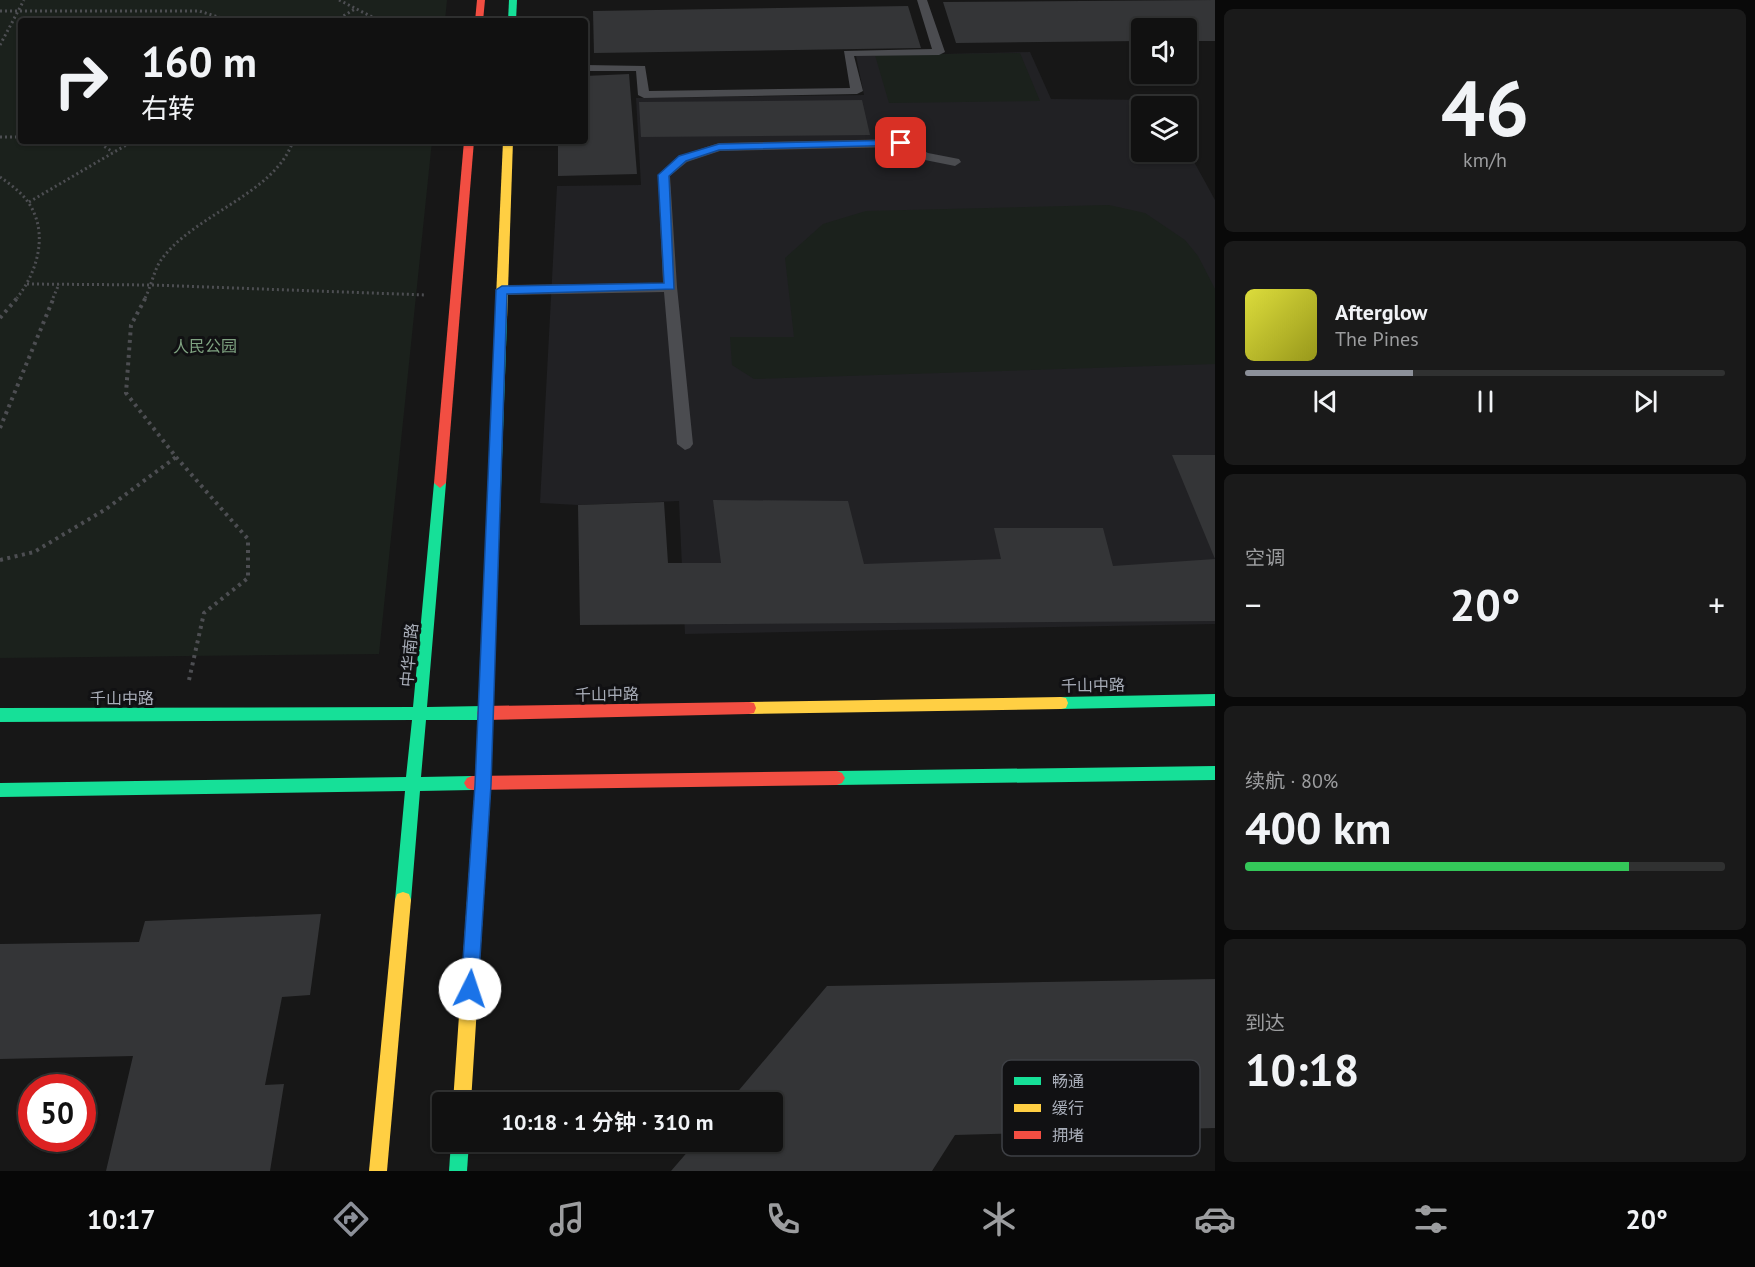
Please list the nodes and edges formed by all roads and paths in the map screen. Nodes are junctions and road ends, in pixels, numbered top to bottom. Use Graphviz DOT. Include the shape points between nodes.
graph roads {
  1 [pos="24,0"];
  2 [pos="339,0"];
  3 [pos="481,0"];
  4 [pos="513,0"];
  5 [pos="922,0"];
  6 [pos="355,9"];
  7 [pos="0,11"];
  8 [pos="19,11"];
  9 [pos="221,18"];
  10 [pos="340,18"];
  11 [pos="374,18"];
  12 [pos="479,18"];
  13 [pos="512,18"];
  14 [pos="0,45"];
  15 [pos="588,68"];
  16 [pos="0,137"];
  17 [pos="18,137"];
  18 [pos="101,144"];
  19 [pos="128,144"];
  20 [pos="291,144"];
  21 [pos="469,144"];
  22 [pos="508,144"];
  23 [pos="113,152"];
  24 [pos="955,162"];
  25 [pos="0,177"];
  26 [pos="29,202"];
  27 [pos="27,284"];
  28 [pos="59,284"];
  29 [pos="152,285"];
  30 [pos="670,287"];
  31 [pos="502,290"];
  32 [pos="456,293"];
  33 [pos="0,318"];
  34 [pos="0,428"];
  35 [pos="685,444"];
  36 [pos="176,457"];
  37 [pos="0,560"];
  38 [pos="1215,700"];
  39 [pos="485,713"];
  40 [pos="421,714"];
  41 [pos="0,715"];
  42 [pos="182,715"];
  43 [pos="1215,773"];
  44 [pos="415,784"];
  45 [pos="483,785"];
  46 [pos="0,790"];
  47 [pos="463,1092"];
  48 [pos="459,1152"];
  49 [pos="378,1171"];
  50 [pos="458,1171"];
  1 -- 8 [label="path"];
  2 -- 6 [label="path"];
  3 -- 12 [label="main road"];
  4 -- 13 [label="main road"];
  5 -- 15 [label="lane" via="939,52 849,53 857,91 644,95 640,68"];
  6 -- 10 [label="path"];
  6 -- 11 [label="path"];
  7 -- 8 [label="path"];
  8 -- 9 [label="path" via="199,11"];
  8 -- 14 [label="path"];
  16 -- 17 [label="path"];
  18 -- 23 [label="path"];
  19 -- 23 [label="path"];
  20 -- 29 [label="path" via="288,156 244,197 199,223 160,261"];
  21 -- 32 [label="main road, 中华南路"];
  22 -- 31 [label="main road"];
  23 -- 26 [label="path"];
  24 -- 30 [label="lane" via="924,156 901,143 719,147 683,159 664,175"];
  25 -- 26 [label="path"];
  26 -- 27 [label="path" via="41,234"];
  27 -- 28 [label="path"];
  27 -- 33 [label="path"];
  28 -- 29 [label="path"];
  28 -- 34 [label="path"];
  29 -- 32 [label="path" via="416,295"];
  29 -- 36 [label="path" via="131,325 126,393"];
  30 -- 31 [label="lane"];
  30 -- 35 [label="lane"];
  31 -- 39 [label="main road"];
  32 -- 40 [label="main road, 中华南路"];
  36 -- 37 [label="path" via="106,509 34,552"];
  36 -- 42 [label="path" via="248,539 248,578 204,613"];
  38 -- 39 [label="main road, 千山中路"];
  39 -- 40 [label="main road, 千山中路"];
  39 -- 45 [label="main road"];
  40 -- 42 [label="main road, 千山中路"];
  40 -- 44 [label="main road, 中华南路"];
  41 -- 42 [label="main road, 千山中路"];
  43 -- 45 [label="main road"];
  44 -- 45 [label="main road"];
  44 -- 46 [label="main road"];
  44 -- 49 [label="main road, 中华南路"];
  45 -- 47 [label="main road"];
  48 -- 50 [label="main road"];
}
